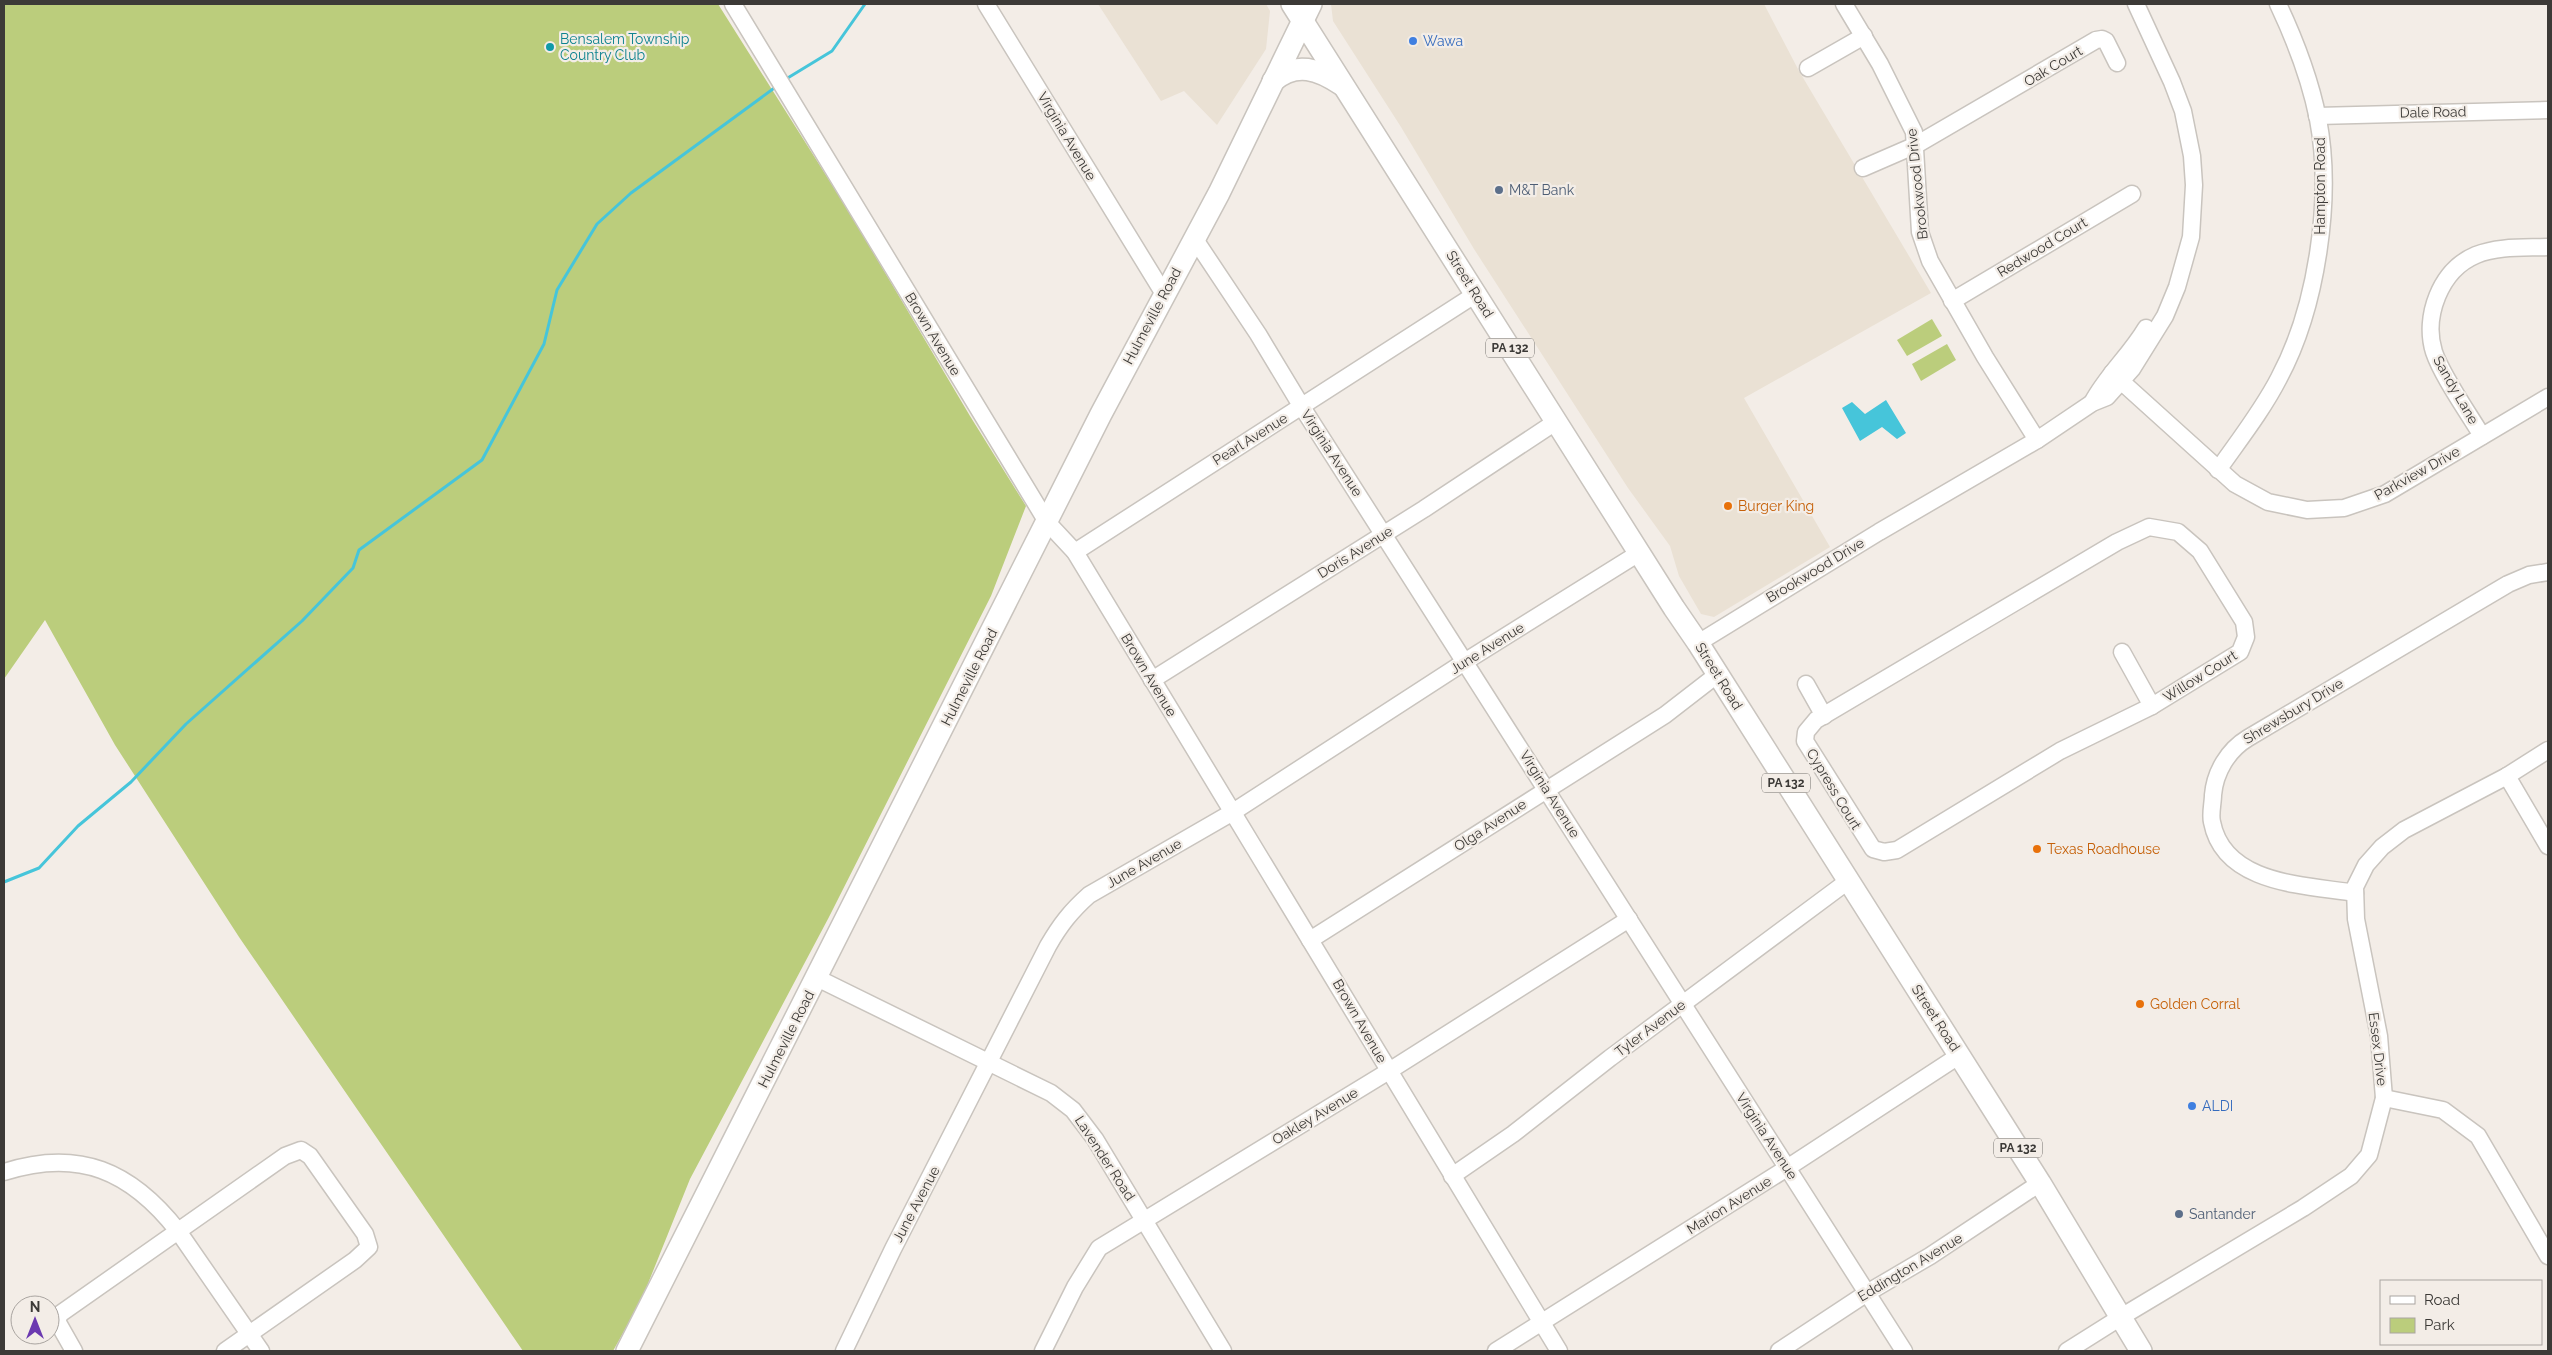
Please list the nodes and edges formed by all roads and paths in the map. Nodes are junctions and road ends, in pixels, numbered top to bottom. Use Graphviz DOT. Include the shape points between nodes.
graph roads {
  1 [pos="733,4"];
  2 [pos="986,4"];
  3 [pos="2124,4"];
  4 [pos="2136,4"];
  5 [pos="2278,4"];
  6 [pos="1848,5"];
  7 [pos="1302,9"];
  8 [pos="1864,36"];
  9 [pos="2117,63"];
  10 [pos="1808,68"];
  11 [pos="1273,81"];
  12 [pos="1344,86"];
  13 [pos="2548,110"];
  14 [pos="2317,116"];
  15 [pos="1916,145"];
  16 [pos="1863,168"];
  17 [pos="2132,194"];
  18 [pos="1194,238"];
  19 [pos="2548,247"];
  20 [pos="1164,294"];
  21 [pos="1476,294"];
  22 [pos="1952,301"];
  23 [pos="2117,378"];
  24 [pos="2548,397"];
  25 [pos="1302,407"];
  26 [pos="1557,421"];
  27 [pos="2482,436"];
  28 [pos="2037,440"];
  29 [pos="2218,470"];
  30 [pos="1047,522"];
  31 [pos="1385,534"];
  32 [pos="1075,552"];
  33 [pos="1639,553"];
  34 [pos="2548,572"];
  35 [pos="1698,642"];
  36 [pos="2122,652"];
  37 [pos="1466,661"];
  38 [pos="1718,674"];
  39 [pos="1152,680"];
  40 [pos="1806,684"];
  41 [pos="2152,706"];
  42 [pos="1824,716"];
  43 [pos="2548,750"];
  44 [pos="2507,776"];
  45 [pos="1547,789"];
  46 [pos="1233,812"];
  47 [pos="1866,840"];
  48 [pos="2548,846"];
  49 [pos="1848,881"];
  50 [pos="2356,894"];
  51 [pos="1629,919"];
  52 [pos="1310,940"];
  53 [pos="817,978"];
  54 [pos="1682,1004"];
  55 [pos="1960,1055"];
  56 [pos="990,1062"];
  57 [pos="1389,1071"];
  58 [pos="2384,1098"];
  59 [pos="1787,1168"];
  60 [pos="4,1172"];
  61 [pos="1452,1176"];
  62 [pos="2040,1183"];
  63 [pos="1144,1219"];
  64 [pos="178,1231"];
  65 [pos="2548,1256"];
  66 [pos="1867,1292"];
  67 [pos="2121,1317"];
  68 [pos="1542,1323"];
  69 [pos="249,1334"];
  70 [pos="74,1351"];
  71 [pos="225,1351"];
  72 [pos="260,1351"];
  73 [pos="628,1351"];
  74 [pos="844,1351"];
  75 [pos="1043,1351"];
  76 [pos="1223,1351"];
  77 [pos="1496,1351"];
  78 [pos="1559,1351"];
  79 [pos="1779,1351"];
  80 [pos="1904,1351"];
  81 [pos="2067,1351"];
  82 [pos="2141,1351"];
  1 -- 30 [label="street, Brown Avenue"];
  2 -- 20 [label="street, Virginia Avenue"];
  3 -- 23 [label="street, Brookwood Drive" via="2171,109 2181,152 2183,208 2178,246 2161,300"];
  4 -- 23 [label="street, Brookwood Drive" via="2183,111 2192,156 2194,213 2186,260 2165,316 2132,369"];
  5 -- 14 [label="street, Hampton Road" via="2303,66"];
  6 -- 8 [label="street, Brookwood Drive"];
  7 -- 11 [label="main road, Hulmeville Road"];
  7 -- 12 [label="main road, Street Road / PA 132"];
  8 -- 10 [label="street"];
  8 -- 15 [label="street, Brookwood Drive" via="1910,120"];
  9 -- 15 [label="street, Oak Court" via="2106,42 2096,40"];
  11 -- 12 [label="main road" via="1289,70 1309,68"];
  11 -- 18 [label="main road, Hulmeville Road"];
  12 -- 21 [label="main road, Street Road / PA 132"];
  13 -- 14 [label="street, Dale Road"];
  14 -- 29 [label="street, Hampton Road" via="2322,155 2322,213 2309,297 2279,378"];
  15 -- 16 [label="street"];
  15 -- 22 [label="street, Brookwood Drive" via="1920,232 1930,262"];
  17 -- 22 [label="street, Redwood Court"];
  18 -- 20 [label="main road, Hulmeville Road"];
  18 -- 25 [label="street, Virginia Avenue"];
  19 -- 27 [label="street, Sandy Lane" via="2492,251 2467,259 2440,289 2434,304 2431,324 2434,352"];
  20 -- 30 [label="main road, Hulmeville Road"];
  21 -- 25 [label="street, Pearl Avenue"];
  21 -- 26 [label="main road, Street Road / PA 132"];
  22 -- 28 [label="street, Brookwood Drive"];
  23 -- 28 [label="street, Brookwood Drive" via="2107,397"];
  23 -- 29 [label="street, Parkview Drive"];
  24 -- 27 [label="street, Parkview Drive"];
  25 -- 31 [label="street, Virginia Avenue"];
  25 -- 32 [label="street, Pearl Avenue"];
  26 -- 31 [label="street, Doris Avenue"];
  26 -- 33 [label="main road, Street Road / PA 132"];
  27 -- 29 [label="street, Parkview Drive" via="2385,494 2344,508 2307,510 2281,506 2235,484"];
  28 -- 35 [label="street, Brookwood Drive"];
  30 -- 32 [label="street, Brown Avenue"];
  30 -- 53 [label="main road, Hulmeville Road"];
  31 -- 37 [label="street, Virginia Avenue"];
  31 -- 39 [label="street, Doris Avenue"];
  32 -- 39 [label="street, Brown Avenue"];
  33 -- 35 [label="main road, Street Road / PA 132"];
  33 -- 37 [label="street, June Avenue"];
  34 -- 50 [label="street, Shrewsbury Drive" via="2529,575 2508,584 2340,683 2234,747 2222,766 2214,788 2211,820 2217,839 2226,852 2245,868 2272,880"];
  35 -- 38 [label="main road, Street Road / PA 132"];
  36 -- 41 [label="street"];
  37 -- 45 [label="street, Virginia Avenue"];
  37 -- 46 [label="street, June Avenue"];
  38 -- 45 [label="street, Olga Avenue" via="1666,715"];
  38 -- 49 [label="main road, Street Road / PA 132"];
  39 -- 46 [label="street, Brown Avenue"];
  40 -- 42 [label="street"];
  41 -- 42 [label="street, Willow Court" via="2240,652 2246,637 2244,622 2200,551 2178,532 2148,527 2117,542"];
  41 -- 47 [label="street, Willow Court" via="2060,751 1897,850 1884,852 1873,849"];
  42 -- 47 [label="street, Cypress Court" via="1806,732 1805,741"];
  43 -- 44 [label="street, Essex Drive"];
  44 -- 48 [label="street"];
  44 -- 50 [label="street, Essex Drive" via="2404,830 2382,847 2366,865 2355,887"];
  45 -- 51 [label="street, Virginia Avenue"];
  45 -- 52 [label="street, Olga Avenue"];
  46 -- 52 [label="street, Brown Avenue"];
  46 -- 56 [label="street, June Avenue" via="1089,895 1072,910 1048,946"];
  49 -- 54 [label="street, Tyler Avenue"];
  49 -- 55 [label="main road, Street Road / PA 132"];
  50 -- 58 [label="street, Essex Drive" via="2356,919 2379,1036"];
  51 -- 54 [label="street, Virginia Avenue"];
  51 -- 57 [label="street, Oakley Avenue"];
  52 -- 57 [label="street, Brown Avenue"];
  53 -- 56 [label="street, Lavender Road"];
  53 -- 73 [label="main road, Hulmeville Road"];
  54 -- 59 [label="street, Virginia Avenue"];
  54 -- 61 [label="street, Tyler Avenue" via="1513,1134"];
  55 -- 59 [label="street, Marion Avenue"];
  55 -- 62 [label="main road, Street Road / PA 132"];
  56 -- 63 [label="street, Lavender Road" via="1051,1093 1073,1110 1095,1139"];
  56 -- 74 [label="street, June Avenue"];
  57 -- 61 [label="street, Brown Avenue"];
  57 -- 63 [label="street, Oakley Avenue"];
  58 -- 65 [label="street" via="2443,1110 2478,1136"];
  58 -- 67 [label="street, Essex Drive" via="2369,1155 2351,1176"];
  59 -- 66 [label="street, Virginia Avenue"];
  59 -- 68 [label="street, Marion Avenue"];
  60 -- 64 [label="street" via="42,1162 100,1169 138,1188"];
  61 -- 68 [label="street, Brown Avenue"];
  62 -- 66 [label="street, Eddington Avenue" via="1930,1256"];
  62 -- 67 [label="main road, Street Road / PA 132"];
  63 -- 75 [label="street, Oakley Avenue" via="1092,1256"];
  63 -- 76 [label="street, Lavender Road"];
  64 -- 69 [label="street"];
  64 -- 69 [label="street" via="285,1156 301,1150 310,1156 365,1234 369,1246 366,1251"];
  64 -- 70 [label="street" via="60,1314 58,1326"];
  66 -- 79 [label="street, Eddington Avenue"];
  66 -- 80 [label="street, Virginia Avenue"];
  67 -- 81 [label="street, Essex Drive"];
  67 -- 82 [label="main road, Street Road / PA 132"];
  68 -- 77 [label="street, Marion Avenue"];
  68 -- 78 [label="street, Brown Avenue"];
  69 -- 71 [label="street"];
  69 -- 72 [label="street"];
}
